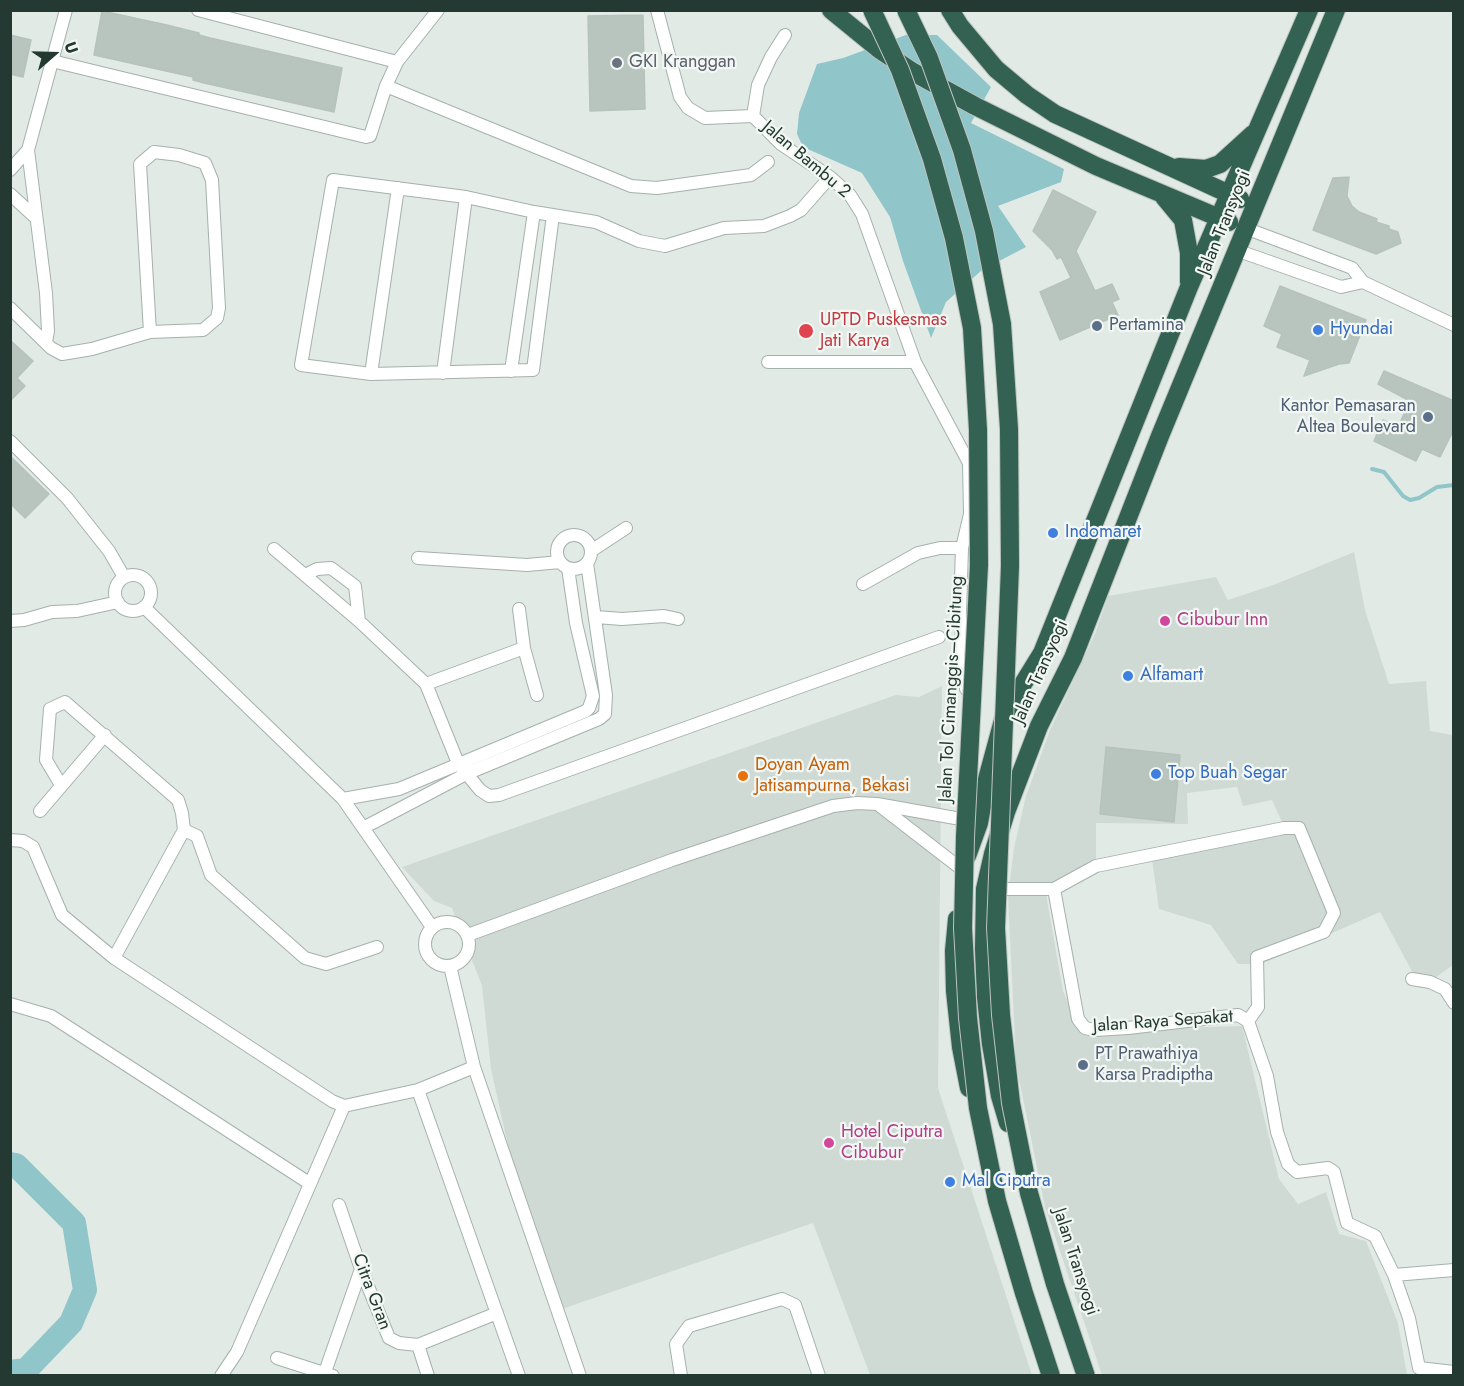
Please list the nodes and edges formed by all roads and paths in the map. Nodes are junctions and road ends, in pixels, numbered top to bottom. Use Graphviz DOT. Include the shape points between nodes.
graph roads {
  1 [pos="66,10"];
  2 [pos="198,10"];
  3 [pos="438,10"];
  4 [pos="657,10"];
  5 [pos="831,10"];
  6 [pos="872,10"];
  7 [pos="906,10"];
  8 [pos="950,10"];
  9 [pos="1309,10"];
  10 [pos="1336,10"];
  11 [pos="785,35"];
  12 [pos="52,61"];
  13 [pos="397,62"];
  14 [pos="386,86"];
  15 [pos="753,116"];
  16 [pos="1258,129"];
  17 [pos="27,150"];
  18 [pos="768,162"];
  19 [pos="1168,167"];
  20 [pos="10,170"];
  21 [pos="830,177"];
  22 [pos="398,188"];
  23 [pos="10,194"];
  24 [pos="1162,194"];
  25 [pos="1231,195"];
  26 [pos="466,197"];
  27 [pos="1254,205"];
  28 [pos="534,212"];
  29 [pos="553,215"];
  30 [pos="35,217"];
  31 [pos="1220,219"];
  32 [pos="1245,228"];
  33 [pos="1236,250"];
  34 [pos="1364,282"];
  35 [pos="1189,287"];
  36 [pos="10,309"];
  37 [pos="1454,325"];
  38 [pos="150,332"];
  39 [pos="46,342"];
  40 [pos="768,362"];
  41 [pos="915,362"];
  42 [pos="511,371"];
  43 [pos="443,373"];
  44 [pos="371,374"];
  45 [pos="10,441"];
  46 [pos="626,528"];
  47 [pos="962,548"];
  48 [pos="274,549"];
  49 [pos="589,557"];
  50 [pos="418,558"];
  51 [pos="564,565"];
  52 [pos="305,575"];
  53 [pos="124,578"];
  54 [pos="863,584"];
  55 [pos="118,602"];
  56 [pos="144,607"];
  57 [pos="519,609"];
  58 [pos="596,616"];
  59 [pos="678,619"];
  60 [pos="10,621"];
  61 [pos="359,621"];
  62 [pos="939,637"];
  63 [pos="525,648"];
  64 [pos="426,684"];
  65 [pos="537,695"];
  66 [pos="105,735"];
  67 [pos="459,763"];
  68 [pos="465,774"];
  69 [pos="987,779"];
  70 [pos="61,785"];
  71 [pos="344,799"];
  72 [pos="877,804"];
  73 [pos="40,811"];
  74 [pos="979,823"];
  75 [pos="363,828"];
  76 [pos="184,830"];
  77 [pos="10,840"];
  78 [pos="964,871"];
  79 [pos="985,890"];
  80 [pos="1054,890"];
  81 [pos="432,927"];
  82 [pos="468,935"];
  83 [pos="377,947"];
  84 [pos="114,958"];
  85 [pos="450,966"];
  86 [pos="1412,979"];
  87 [pos="1454,1003"];
  88 [pos="10,1004"];
  89 [pos="1248,1021"];
  90 [pos="474,1067"];
  91 [pos="418,1090"];
  92 [pos="344,1106"];
  93 [pos="309,1183"];
  94 [pos="339,1205"];
  95 [pos="361,1269"];
  96 [pos="1454,1270"];
  97 [pos="1394,1275"];
  98 [pos="497,1313"];
  99 [pos="418,1345"];
  100 [pos="277,1358"];
  101 [pos="1454,1372"];
  102 [pos="329,1374"];
  103 [pos="221,1376"];
  104 [pos="428,1376"];
  105 [pos="519,1376"];
  106 [pos="580,1376"];
  107 [pos="681,1376"];
  108 [pos="819,1376"];
  109 [pos="1051,1376"];
  110 [pos="1088,1376"];
  1 -- 12 [label="street"];
  2 -- 13 [label="street"];
  3 -- 13 [label="street"];
  4 -- 15 [label="street, Jalan Bambu 2" via="680,97 688,108 705,118"];
  5 -- 24 [label="highway, bridge" via="913,72 1096,166"];
  6 -- 109 [label="highway, Jalan Tol Cimanggis–Cibitung, bridge" via="900,70 932,159 954,238 972,328 979,566 963,928 969,1018 978,1108 997,1201"];
  7 -- 110 [label="highway, bridge" via="962,150 984,231 1002,324 1009,429 1010,566 996,916 1001,1015 1011,1103 1029,1193 1055,1284"];
  8 -- 19 [label="highway" via="996,69 1027,95 1055,114"];
  9 -- 16 [label="highway, Jalan Transyogi"];
  10 -- 27 [label="highway, Jalan Transyogi"];
  11 -- 15 [label="street" via="758,85"];
  12 -- 14 [label="street" via="363,137 370,136"];
  12 -- 17 [label="street"];
  13 -- 14 [label="street"];
  14 -- 18 [label="street" via="631,186 657,188 751,175"];
  15 -- 21 [label="street, Jalan Bambu 2" via="781,144"];
  16 -- 19 [label="highway" via="1220,164 1206,169"];
  16 -- 25 [label="highway, Jalan Transyogi"];
  17 -- 20 [label="street"];
  17 -- 30 [label="street"];
  19 -- 25 [label="highway"];
  21 -- 29 [label="street" via="801,210 790,216 764,226 724,228 665,246 639,241 596,222"];
  21 -- 41 [label="street, Jalan Bambu 2" via="850,195 862,214"];
  22 -- 26 [label="street"];
  22 -- 44 [label="street"];
  22 -- 44 [label="street" via="333,180 301,364"];
  23 -- 30 [label="street"];
  24 -- 31 [label="highway"];
  24 -- 35 [label="highway" via="1183,220"];
  25 -- 27 [label="highway"];
  25 -- 31 [label="highway, Jalan Transyogi"];
  26 -- 28 [label="street"];
  26 -- 43 [label="street"];
  27 -- 32 [label="highway, Jalan Transyogi"];
  28 -- 29 [label="street"];
  28 -- 42 [label="street"];
  29 -- 42 [label="street" via="533,370"];
  30 -- 39 [label="street" via="46,293"];
  31 -- 32 [label="highway"];
  31 -- 35 [label="highway, Jalan Transyogi"];
  32 -- 33 [label="highway, Jalan Transyogi"];
  32 -- 34 [label="street" via="1352,268"];
  33 -- 34 [label="street" via="1341,287"];
  33 -- 79 [label="highway, Jalan Transyogi" via="1073,658 1039,726 1006,812"];
  34 -- 37 [label="street"];
  35 -- 69 [label="highway, Jalan Transyogi" via="1042,653 1005,712"];
  36 -- 39 [label="street"];
  38 -- 38 [label="street" via="140,164 154,152 206,163 212,180 219,308 217,318 203,330"];
  38 -- 39 [label="street" via="62,354"];
  40 -- 41 [label="street"];
  41 -- 47 [label="street, Jalan Bambu 2" via="969,463 970,514"];
  42 -- 43 [label="street"];
  43 -- 44 [label="street"];
  45 -- 53 [label="street" via="68,498 109,551"];
  46 -- 49 [label="street"];
  47 -- 54 [label="street" via="918,554"];
  47 -- 69 [label="street, Jalan Bambu 2" via="960,612 965,683 973,750"];
  48 -- 52 [label="street"];
  49 -- 51 [label="street" via="579,568"];
  49 -- 51 [label="street" via="588,542 581,536 566,536 557,547"];
  49 -- 58 [label="street"];
  50 -- 51 [label="street"];
  51 -- 67 [label="street" via="593,696 591,704 586,711"];
  52 -- 61 [label="street"];
  52 -- 61 [label="street" via="331,568 355,586"];
  53 -- 55 [label="street" via="116,589"];
  53 -- 56 [label="street" via="137,575 148,583 151,596"];
  55 -- 56 [label="street" via="132,611"];
  55 -- 60 [label="street"];
  56 -- 71 [label="street"];
  57 -- 63 [label="street"];
  58 -- 59 [label="street"];
  58 -- 68 [label="street" via="605,714"];
  61 -- 64 [label="street"];
  62 -- 68 [label="street" via="499,795 483,793"];
  63 -- 64 [label="street"];
  63 -- 65 [label="street"];
  64 -- 67 [label="street"];
  66 -- 70 [label="street"];
  66 -- 70 [label="street" via="65,702 50,709 46,760"];
  66 -- 76 [label="street" via="178,800"];
  67 -- 68 [label="street"];
  67 -- 71 [label="street" via="399,789"];
  68 -- 75 [label="street"];
  69 -- 74 [label="highway, Jalan Transyogi"];
  70 -- 73 [label="street"];
  71 -- 75 [label="street"];
  72 -- 74 [label="street"];
  72 -- 78 [label="street"];
  72 -- 82 [label="street" via="833,806"];
  74 -- 78 [label="highway, Jalan Transyogi"];
  75 -- 81 [label="street"];
  76 -- 83 [label="street" via="198,836 211,875 305,958 326,964"];
  76 -- 84 [label="street"];
  77 -- 84 [label="street" via="33,847 62,915"];
  78 -- 109 [label="highway, Jalan Transyogi" via="954,951 961,1047 982,1149"];
  79 -- 80 [label="street"];
  79 -- 110 [label="highway, Jalan Transyogi" via="986,998 1000,1096"];
  80 -- 89 [label="street, Jalan Raya Sepakat" via="1078,1019 1086,1028 1128,1028 1238,1015"];
  80 -- 89 [label="street" via="1096,866 1298,827 1334,913 1324,932 1257,957 1258,1007"];
  81 -- 82 [label="street" via="441,921 452,921"];
  81 -- 85 [label="street" via="424,940 428,956 442,966"];
  82 -- 85 [label="street" via="467,955"];
  84 -- 92 [label="street"];
  85 -- 90 [label="street"];
  86 -- 87 [label="street" via="1445,989"];
  88 -- 93 [label="street" via="51,1016"];
  89 -- 97 [label="street, Jalan Raya Sepakat" via="1267,1076 1277,1132 1288,1164 1297,1172 1328,1168 1334,1172 1347,1223 1375,1236"];
  90 -- 91 [label="street"];
  90 -- 106 [label="street"];
  91 -- 92 [label="street"];
  91 -- 98 [label="street"];
  92 -- 93 [label="street"];
  93 -- 103 [label="street" via="237,1352"];
  94 -- 95 [label="street, Citra Gran"];
  95 -- 99 [label="street, Citra Gran" via="386,1334 399,1343"];
  95 -- 102 [label="street"];
  96 -- 97 [label="street"];
  97 -- 101 [label="street" via="1409,1318 1419,1368"];
  98 -- 99 [label="street"];
  98 -- 105 [label="street"];
  99 -- 104 [label="street"];
  100 -- 102 [label="street"];
  107 -- 108 [label="street" via="676,1344 689,1326 782,1299 795,1305"];
}
